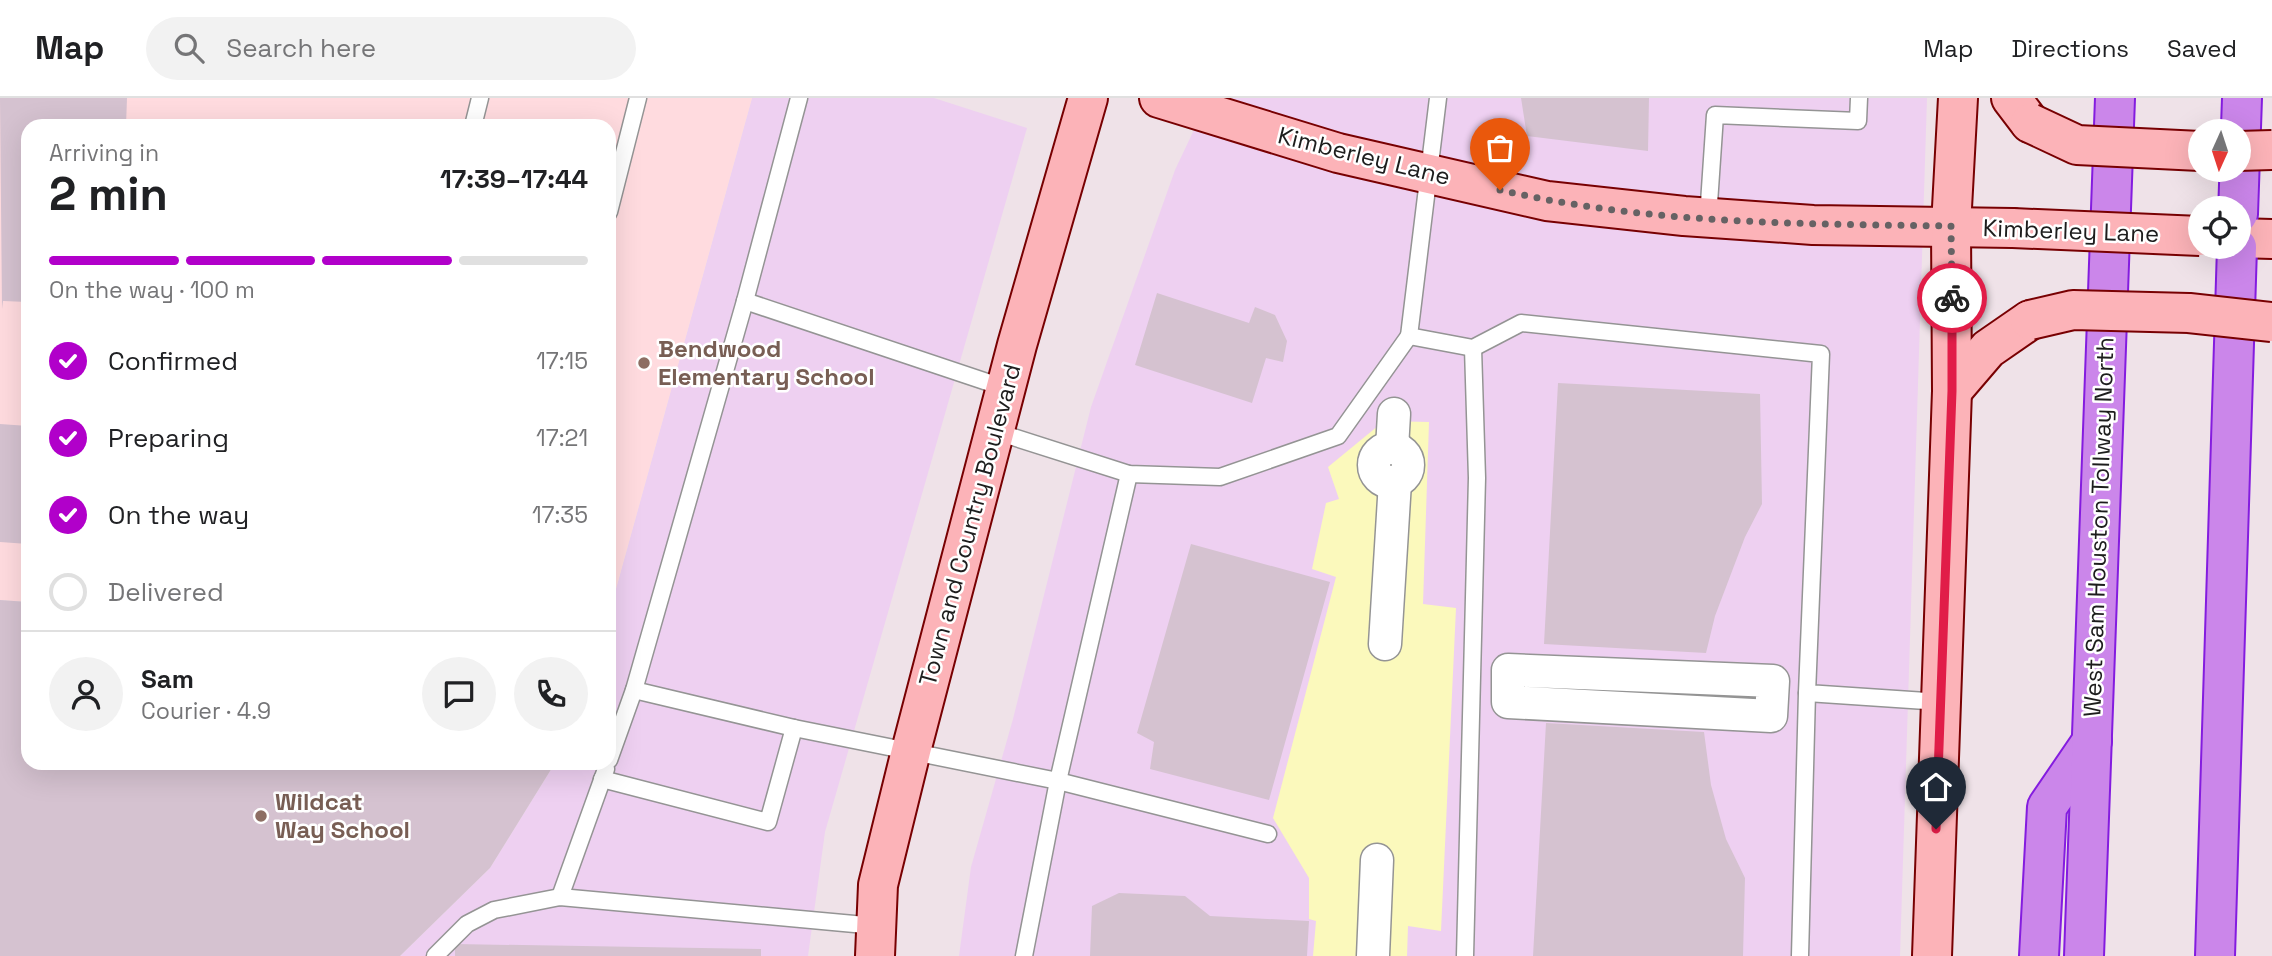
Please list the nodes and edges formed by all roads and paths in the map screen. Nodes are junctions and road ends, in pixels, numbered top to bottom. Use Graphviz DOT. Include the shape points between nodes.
graph roads {
  1 [pos="480,98"];
  2 [pos="638,98"];
  3 [pos="799,98"];
  4 [pos="1088,98"];
  5 [pos="1158,98"];
  6 [pos="1438,98"];
  7 [pos="1860,98"];
  8 [pos="1958,98"];
  9 [pos="2115,98"];
  10 [pos="2242,98"];
  11 [pos="2020,111"];
  12 [pos="475,119"];
  13 [pos="2272,149"];
  14 [pos="2188,150"];
  15 [pos="2251,150"];
  16 [pos="1430,174"];
  17 [pos="616,184"];
  18 [pos="2239,196"];
  19 [pos="1708,218"];
  20 [pos="1951,226"];
  21 [pos="2188,235"];
  22 [pos="2251,238"];
  23 [pos="2272,239"];
  24 [pos="2237,259"];
  25 [pos="745,301"];
  26 [pos="2272,322"];
  27 [pos="1409,337"];
  28 [pos="1473,348"];
  29 [pos="1006,388"];
  30 [pos="1952,391"];
  31 [pos="1394,414"];
  32 [pos="994,431"];
  33 [pos="1129,474"];
  34 [pos="1385,644"];
  35 [pos="1556,671"];
  36 [pos="1605,673"];
  37 [pos="1648,675"];
  38 [pos="1699,677"];
  39 [pos="634,690"];
  40 [pos="1808,693"];
  41 [pos="1941,702"];
  42 [pos="1556,705"];
  43 [pos="1603,707"];
  44 [pos="1648,709"];
  45 [pos="1697,712"];
  46 [pos="794,728"];
  47 [pos="616,739"];
  48 [pos="2092,741"];
  49 [pos="911,751"];
  50 [pos="605,770"];
  51 [pos="602,779"];
  52 [pos="1058,781"];
  53 [pos="1268,834"];
  54 [pos="1377,860"];
  55 [pos="560,897"];
  56 [pos="876,941"];
  57 [pos="435,956"];
  58 [pos="1024,956"];
  59 [pos="1373,956"];
  60 [pos="1465,956"];
  61 [pos="1800,956"];
  62 [pos="1932,956"];
  63 [pos="2039,956"];
  64 [pos="2084,956"];
  65 [pos="2215,956"];
  1 -- 12 [label="lane"];
  2 -- 17 [label="lane"];
  3 -- 25 [label="lane"];
  4 -- 29 [label="street, Town and Country Boulevard"];
  5 -- 16 [label="street, Kimberley Lane" via="1338,153"];
  6 -- 16 [label="lane"];
  7 -- 19 [label="lane" via="1858,121 1715,115"];
  8 -- 20 [label="street"];
  9 -- 48 [label="highway, West Sam Houston Tollway North"];
  10 -- 18 [label="highway"];
  11 -- 14 [label="street, bridge" via="2077,145"];
  13 -- 15 [label="street, bridge"];
  16 -- 19 [label="street, Kimberley Lane" via="1547,201"];
  16 -- 27 [label="lane"];
  19 -- 20 [label="street, Kimberley Lane" via="1813,225"];
  20 -- 21 [label="street, Kimberley Lane, bridge"];
  20 -- 30 [label="street"];
  22 -- 23 [label="street"];
  24 -- 65 [label="highway"];
  25 -- 29 [label="lane"];
  25 -- 39 [label="lane"];
  26 -- 30 [label="street, bridge" via="2189,313 2073,310 2030,320 1988,349"];
  27 -- 28 [label="lane"];
  27 -- 33 [label="lane" via="1338,436 1220,477"];
  28 -- 40 [label="lane" via="1521,323 1821,354"];
  28 -- 60 [label="lane" via="1477,478"];
  29 -- 32 [label="street, Town and Country Boulevard"];
  30 -- 41 [label="street"];
  31 -- 34 [label="street" via="1392,447 1377,455 1374,467 1379,478 1395,482"];
  32 -- 33 [label="lane"];
  32 -- 49 [label="street, Town and Country Boulevard"];
  33 -- 52 [label="lane"];
  35 -- 36 [label="street"];
  35 -- 42 [label="street"];
  35 -- 42 [label="street" via="1508,670 1508,702"];
  36 -- 37 [label="street"];
  36 -- 43 [label="street"];
  37 -- 38 [label="street"];
  37 -- 44 [label="street"];
  38 -- 45 [label="street"];
  38 -- 45 [label="street" via="1773,681 1771,716"];
  39 -- 46 [label="lane"];
  39 -- 47 [label="lane"];
  40 -- 41 [label="lane"];
  40 -- 61 [label="lane"];
  41 -- 62 [label="street"];
  42 -- 43 [label="street"];
  43 -- 44 [label="street"];
  44 -- 45 [label="street"];
  46 -- 49 [label="lane"];
  46 -- 51 [label="lane" via="768,821"];
  48 -- 63 [label="highway" via="2047,807"];
  48 -- 64 [label="highway, West Sam Houston Tollway North"];
  49 -- 52 [label="lane"];
  49 -- 56 [label="street, Town and Country Boulevard" via="878,885"];
  50 -- 51 [label="lane"];
  51 -- 55 [label="lane"];
  52 -- 53 [label="lane"];
  52 -- 58 [label="lane"];
  54 -- 59 [label="street"];
  55 -- 56 [label="lane"];
  55 -- 57 [label="lane" via="494,910 467,924"];
}
